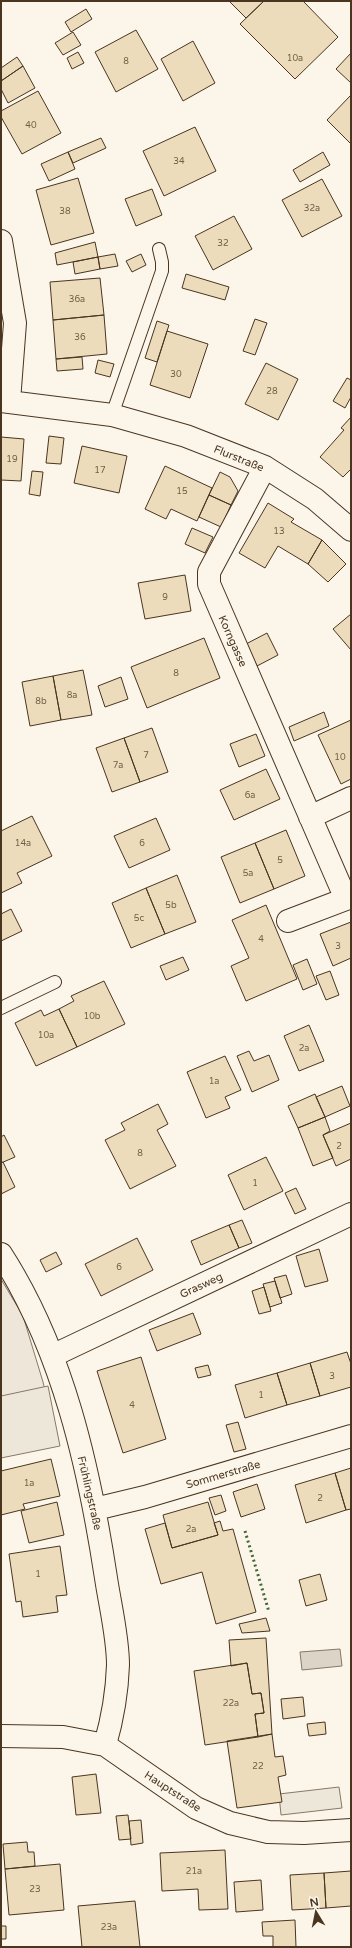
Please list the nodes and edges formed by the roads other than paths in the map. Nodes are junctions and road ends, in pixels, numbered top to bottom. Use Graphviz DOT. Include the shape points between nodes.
graph roads {
  1 [pos="1,241"];
  2 [pos="159,250"];
  3 [pos="5,401"];
  4 [pos="112,415"];
  5 [pos="265,467"];
  6 [pos="351,530"];
  7 [pos="351,798"];
  8 [pos="310,817"];
  9 [pos="348,898"];
  10 [pos="288,921"];
  11 [pos="55,982"];
  12 [pos="1,1008"];
  13 [pos="351,1214"];
  14 [pos="1,1254"];
  15 [pos="52,1356"];
  16 [pos="351,1436"];
  17 [pos="95,1509"];
  18 [pos="1,1736"];
  19 [pos="105,1745"];
  20 [pos="351,1830"];
  1 -- 3 [label="street, Flurstraße" via="16,323"];
  2 -- 4 [label="lane" via="162,271"];
  3 -- 4 [label="street, Flurstraße"];
  4 -- 5 [label="street, Flurstraße" via="186,436"];
  5 -- 6 [label="street, Flurstraße" via="315,499"];
  5 -- 8 [label="street, Korngasse" via="209,572 209,584"];
  7 -- 8 [label="street"];
  8 -- 9 [label="street, Korngasse"];
  9 -- 10 [label="street, Korngasse"];
  11 -- 12 [label="lane"];
  13 -- 15 [label="street, Grasweg"];
  14 -- 15 [label="street, Frühlingstraße" via="30,1304"];
  15 -- 17 [label="street, Frühlingstraße"];
  16 -- 17 [label="street, Sommerstraße" via="153,1495"];
  17 -- 19 [label="street, Frühlingstraße" via="118,1663 115,1709"];
  18 -- 19 [label="street, Hauptstraße" via="62,1737"];
  19 -- 20 [label="street, Hauptstraße" via="196,1808 230,1823 268,1832"];
}
